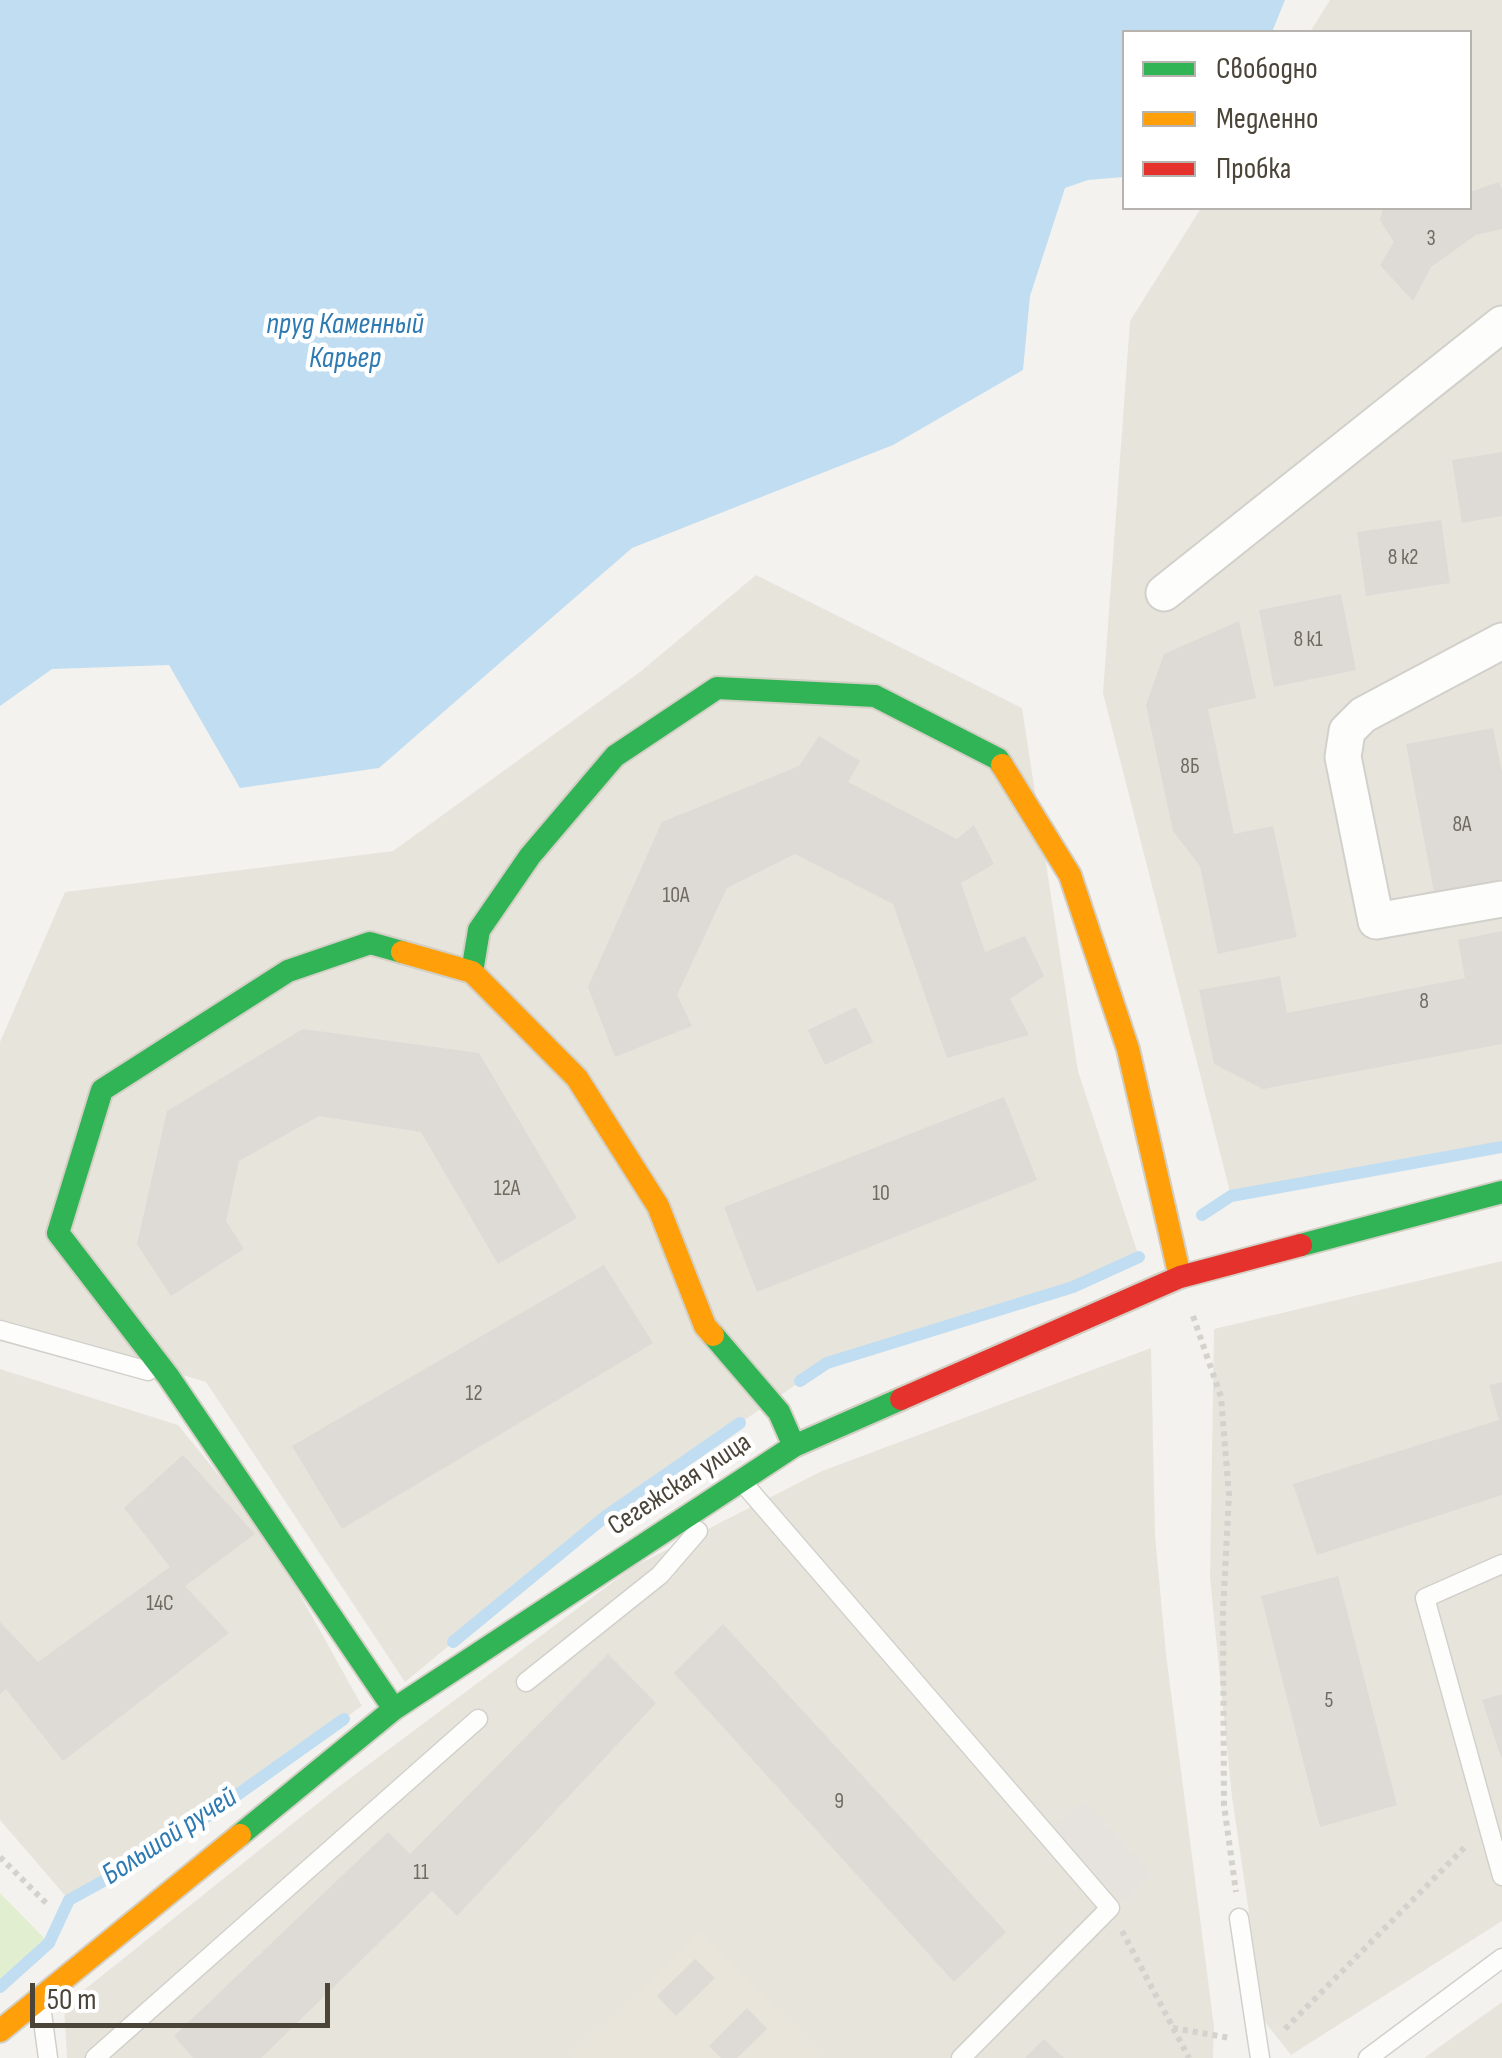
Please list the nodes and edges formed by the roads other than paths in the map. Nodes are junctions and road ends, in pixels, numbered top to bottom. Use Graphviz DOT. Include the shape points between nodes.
graph roads {
  1 [pos="1502,324"];
  2 [pos="1164,593"];
  3 [pos="1502,640"];
  4 [pos="1502,899"];
  5 [pos="472,972"];
  6 [pos="1502,1192"];
  7 [pos="1180,1277"];
  8 [pos="0,1330"];
  9 [pos="168,1376"];
  10 [pos="794,1446"];
  11 [pos="742,1481"];
  12 [pos="1502,1564"];
  13 [pos="526,1682"];
  14 [pos="394,1709"];
  15 [pos="478,1719"];
  16 [pos="1502,1876"];
  17 [pos="1239,1918"];
  18 [pos="1502,1958"];
  19 [pos="40,1996"];
  20 [pos="0,2030"];
  21 [pos="1259,2050"];
  22 [pos="48,2058"];
  23 [pos="95,2058"];
  24 [pos="960,2058"];
  25 [pos="1368,2058"];
  1 -- 2 [label="street"];
  3 -- 4 [label="street" via="1363,714 1347,731 1343,757 1376,921"];
  5 -- 7 [label="street" via="479,930 530,856 616,756 717,688 874,696 998,758 1070,875 1128,1049"];
  5 -- 9 [label="street" via="370,943 288,970 102,1090 58,1233"];
  5 -- 10 [label="street" via="577,1078 658,1206 705,1326 779,1412"];
  6 -- 7 [label="street, Сегежская улица"];
  7 -- 10 [label="street, Сегежская улица"];
  8 -- 9 [label="lane"];
  9 -- 14 [label="street"];
  10 -- 11 [label="street, Сегежская улица"];
  11 -- 13 [label="lane" via="660,1575"];
  11 -- 14 [label="street, Сегежская улица"];
  11 -- 24 [label="lane" via="1110,1908"];
  12 -- 16 [label="lane" via="1425,1598"];
  14 -- 19 [label="street, Сегежская улица"];
  15 -- 23 [label="lane"];
  17 -- 21 [label="lane"];
  18 -- 25 [label="lane"];
  19 -- 20 [label="street, Сегежская улица"];
  19 -- 22 [label="lane"];
}
